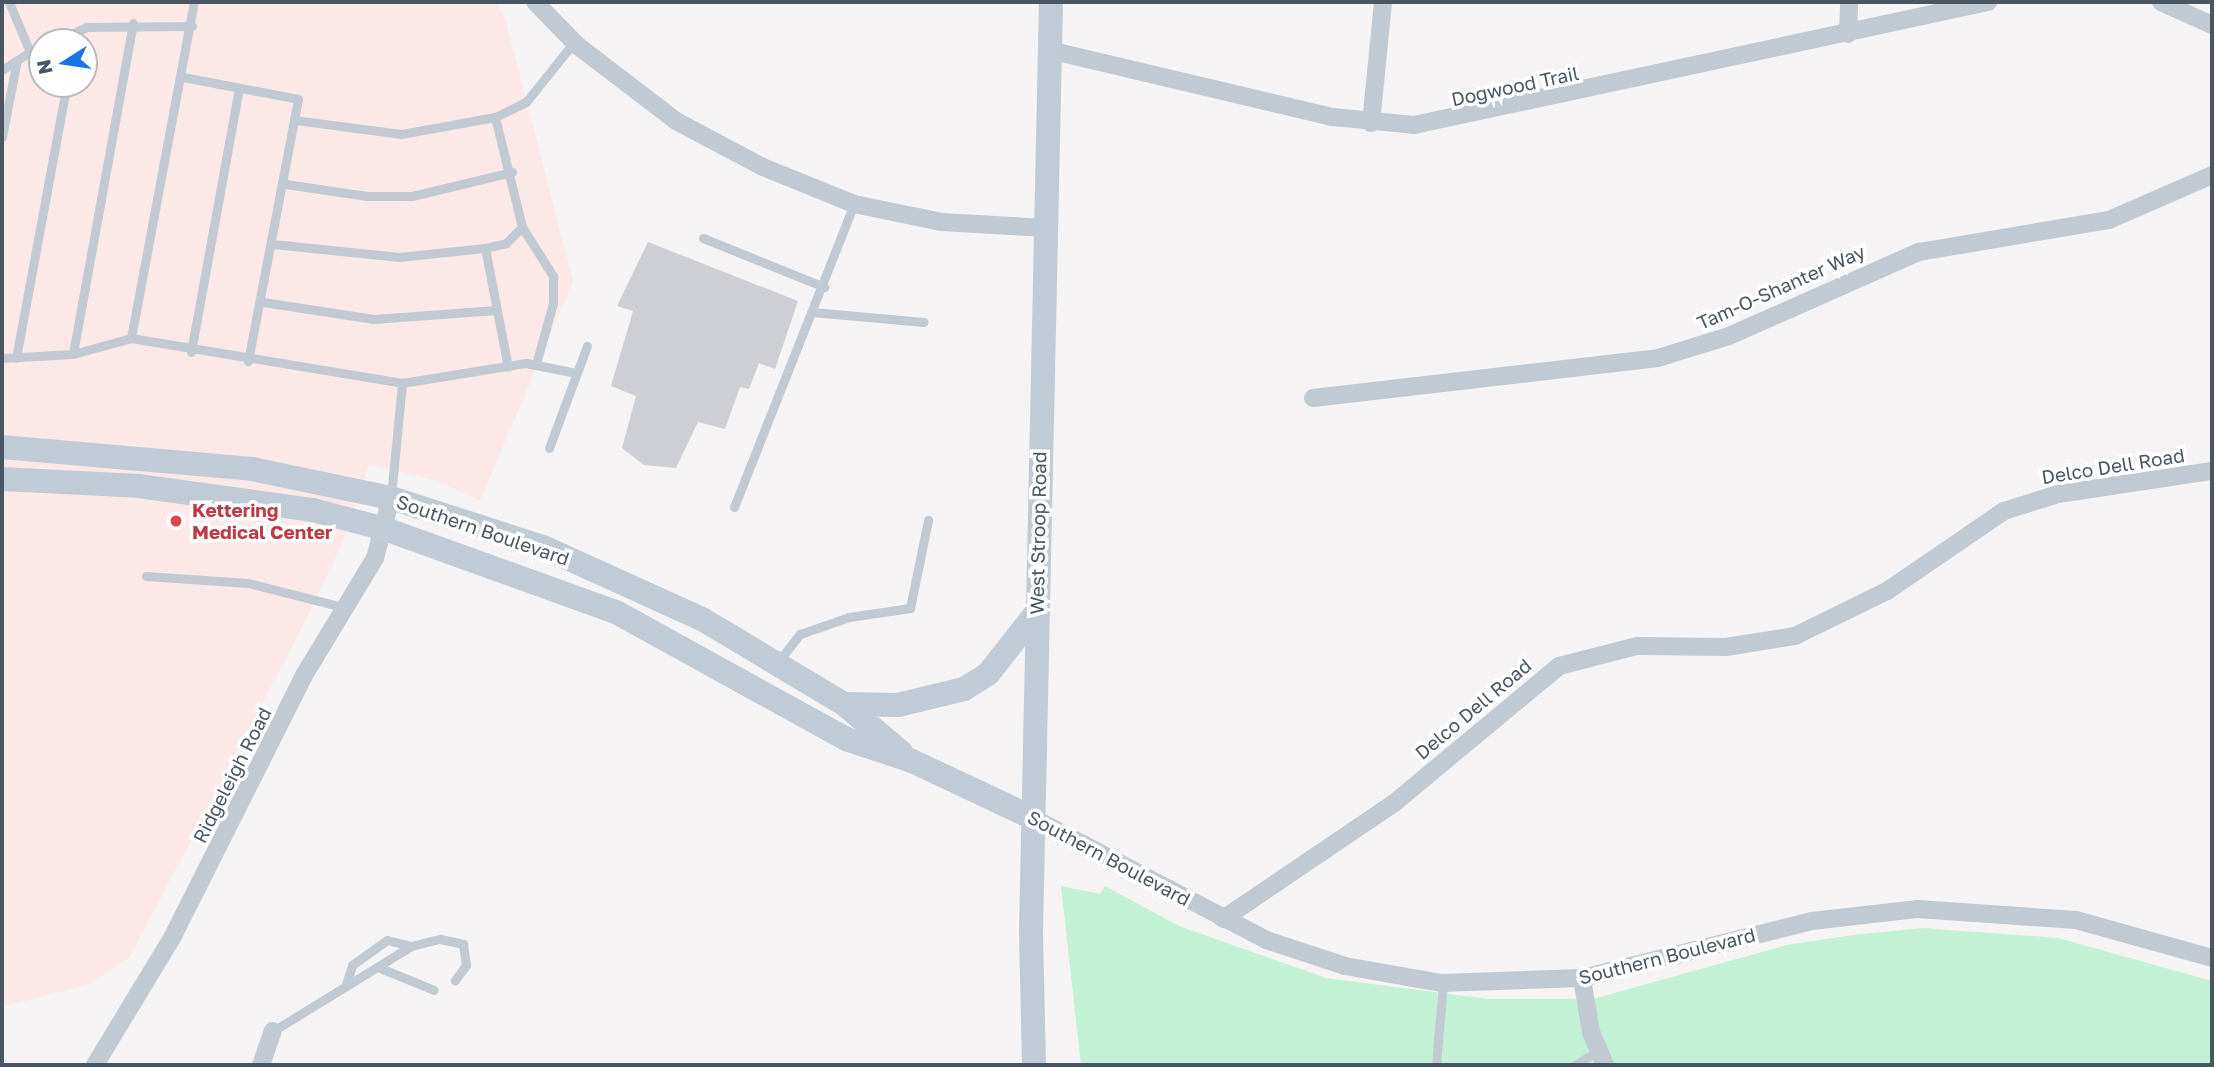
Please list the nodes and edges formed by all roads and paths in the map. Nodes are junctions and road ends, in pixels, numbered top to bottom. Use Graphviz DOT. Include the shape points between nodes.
graph roads {
  1 [pos="9,2"];
  2 [pos="194,2"];
  3 [pos="535,2"];
  4 [pos="1051,2"];
  5 [pos="1383,2"];
  6 [pos="1849,2"];
  7 [pos="1988,2"];
  8 [pos="2161,2"];
  9 [pos="133,23"];
  10 [pos="2212,25"];
  11 [pos="192,26"];
  12 [pos="97,28"];
  13 [pos="1848,34"];
  14 [pos="574,42"];
  15 [pos="28,47"];
  16 [pos="1049,50"];
  17 [pos="28,53"];
  18 [pos="17,60"];
  19 [pos="2,70"];
  20 [pos="183,77"];
  21 [pos="239,89"];
  22 [pos="64,98"];
  23 [pos="495,117"];
  24 [pos="294,120"];
  25 [pos="1371,123"];
  26 [pos="2,137"];
  27 [pos="512,172"];
  28 [pos="2212,175"];
  29 [pos="285,184"];
  30 [pos="853,204"];
  31 [pos="522,227"];
  32 [pos="1045,228"];
  33 [pos="704,239"];
  34 [pos="272,244"];
  35 [pos="485,248"];
  36 [pos="824,287"];
  37 [pos="263,302"];
  38 [pos="496,310"];
  39 [pos="812,312"];
  40 [pos="924,322"];
  41 [pos="131,338"];
  42 [pos="587,346"];
  43 [pos="191,352"];
  44 [pos="73,354"];
  45 [pos="2,358"];
  46 [pos="16,358"];
  47 [pos="248,362"];
  48 [pos="536,364"];
  49 [pos="508,367"];
  50 [pos="576,373"];
  51 [pos="402,383"];
  52 [pos="1313,398"];
  53 [pos="2,447"];
  54 [pos="549,448"];
  55 [pos="2212,471"];
  56 [pos="2,479"];
  57 [pos="391,498"];
  58 [pos="734,506"];
  59 [pos="928,520"];
  60 [pos="385,529"];
  61 [pos="146,576"];
  62 [pos="342,607"];
  63 [pos="1036,613"];
  64 [pos="777,664"];
  65 [pos="844,704"];
  66 [pos="912,761"];
  67 [pos="1033,818"];
  68 [pos="1223,919"];
  69 [pos="411,946"];
  70 [pos="2212,958"];
  71 [pos="380,968"];
  72 [pos="1582,978"];
  73 [pos="455,981"];
  74 [pos="1443,983"];
  75 [pos="346,984"];
  76 [pos="434,990"];
  77 [pos="273,1031"];
  78 [pos="1601,1058"];
  79 [pos="95,1065"];
  80 [pos="261,1065"];
  81 [pos="1034,1065"];
  82 [pos="1436,1065"];
  83 [pos="1575,1065"];
  1 -- 15 [label="lane"];
  2 -- 11 [label="lane"];
  3 -- 14 [label="street"];
  4 -- 16 [label="street, West Stroop Road"];
  5 -- 25 [label="street"];
  6 -- 13 [label="street"];
  7 -- 13 [label="street, Dogwood Trail"];
  8 -- 10 [label="street"];
  9 -- 11 [label="lane"];
  9 -- 12 [label="lane"];
  9 -- 44 [label="lane"];
  11 -- 20 [label="lane"];
  13 -- 25 [label="street, Dogwood Trail" via="1438,124"];
  14 -- 23 [label="lane" via="526,102"];
  14 -- 30 [label="street" via="676,121 763,167"];
  16 -- 25 [label="street, Dogwood Trail"];
  16 -- 32 [label="street, West Stroop Road"];
  17 -- 18 [label="lane"];
  18 -- 19 [label="lane"];
  18 -- 26 [label="lane"];
  20 -- 21 [label="lane"];
  20 -- 41 [label="lane"];
  21 -- 24 [label="lane" via="298,99"];
  21 -- 43 [label="lane"];
  22 -- 46 [label="lane"];
  23 -- 24 [label="lane" via="401,134"];
  23 -- 27 [label="lane"];
  24 -- 29 [label="lane"];
  27 -- 29 [label="lane" via="412,195 368,196"];
  27 -- 31 [label="lane"];
  28 -- 52 [label="street, Tam-O-Shanter Way" via="2109,220 1908,256 1729,336 1658,358"];
  29 -- 34 [label="lane"];
  30 -- 32 [label="street" via="942,222"];
  30 -- 36 [label="lane"];
  31 -- 35 [label="lane" via="506,243"];
  31 -- 48 [label="lane" via="552,276 553,303"];
  32 -- 63 [label="street, West Stroop Road"];
  33 -- 36 [label="lane"];
  34 -- 35 [label="lane" via="399,257"];
  34 -- 37 [label="lane"];
  35 -- 38 [label="lane"];
  36 -- 39 [label="lane"];
  37 -- 38 [label="lane" via="374,319"];
  37 -- 47 [label="lane"];
  38 -- 49 [label="lane"];
  39 -- 40 [label="lane"];
  39 -- 58 [label="lane"];
  41 -- 43 [label="lane"];
  41 -- 44 [label="lane"];
  42 -- 50 [label="lane"];
  43 -- 47 [label="lane"];
  44 -- 46 [label="lane"];
  45 -- 46 [label="lane"];
  47 -- 51 [label="lane"];
  48 -- 49 [label="lane"];
  48 -- 50 [label="lane"];
  49 -- 51 [label="lane"];
  50 -- 54 [label="lane"];
  51 -- 57 [label="lane"];
  53 -- 57 [label="street, Southern Boulevard" via="252,469"];
  55 -- 68 [label="street, Delco Dell Road" via="2058,494 2013,508 1855,610 1795,636 1726,647 1637,646 1559,666 1393,804"];
  56 -- 60 [label="street, Southern Boulevard" via="138,486 313,510"];
  57 -- 60 [label="street, Ridgeleigh Road"];
  57 -- 64 [label="street, Southern Boulevard" via="543,547 702,620"];
  59 -- 64 [label="lane" via="910,608 849,617 800,634"];
  60 -- 62 [label="street, Ridgeleigh Road" via="375,558"];
  60 -- 66 [label="street, Southern Boulevard" via="616,612 846,739"];
  61 -- 62 [label="lane" via="248,583"];
  62 -- 79 [label="street, Ridgeleigh Road" via="173,936"];
  63 -- 65 [label="street" via="988,674 964,689 898,705"];
  63 -- 67 [label="street, West Stroop Road"];
  64 -- 65 [label="street, Southern Boulevard"];
  65 -- 66 [label="street, Southern Boulevard"];
  66 -- 67 [label="street, Southern Boulevard"];
  67 -- 68 [label="street, Southern Boulevard"];
  67 -- 81 [label="street, West Stroop Road"];
  68 -- 74 [label="street, Southern Boulevard" via="1345,966"];
  69 -- 71 [label="lane"];
  69 -- 73 [label="lane" via="440,939 463,944 466,965"];
  69 -- 75 [label="lane" via="387,940 352,965"];
  70 -- 72 [label="street, Southern Boulevard" via="2076,920 1918,909 1812,921"];
  71 -- 75 [label="lane"];
  71 -- 76 [label="lane"];
  72 -- 74 [label="street, Southern Boulevard"];
  72 -- 78 [label="street"];
  74 -- 82 [label="lane"];
  75 -- 77 [label="lane"];
  77 -- 80 [label="street"];
  78 -- 83 [label="lane"];
}
